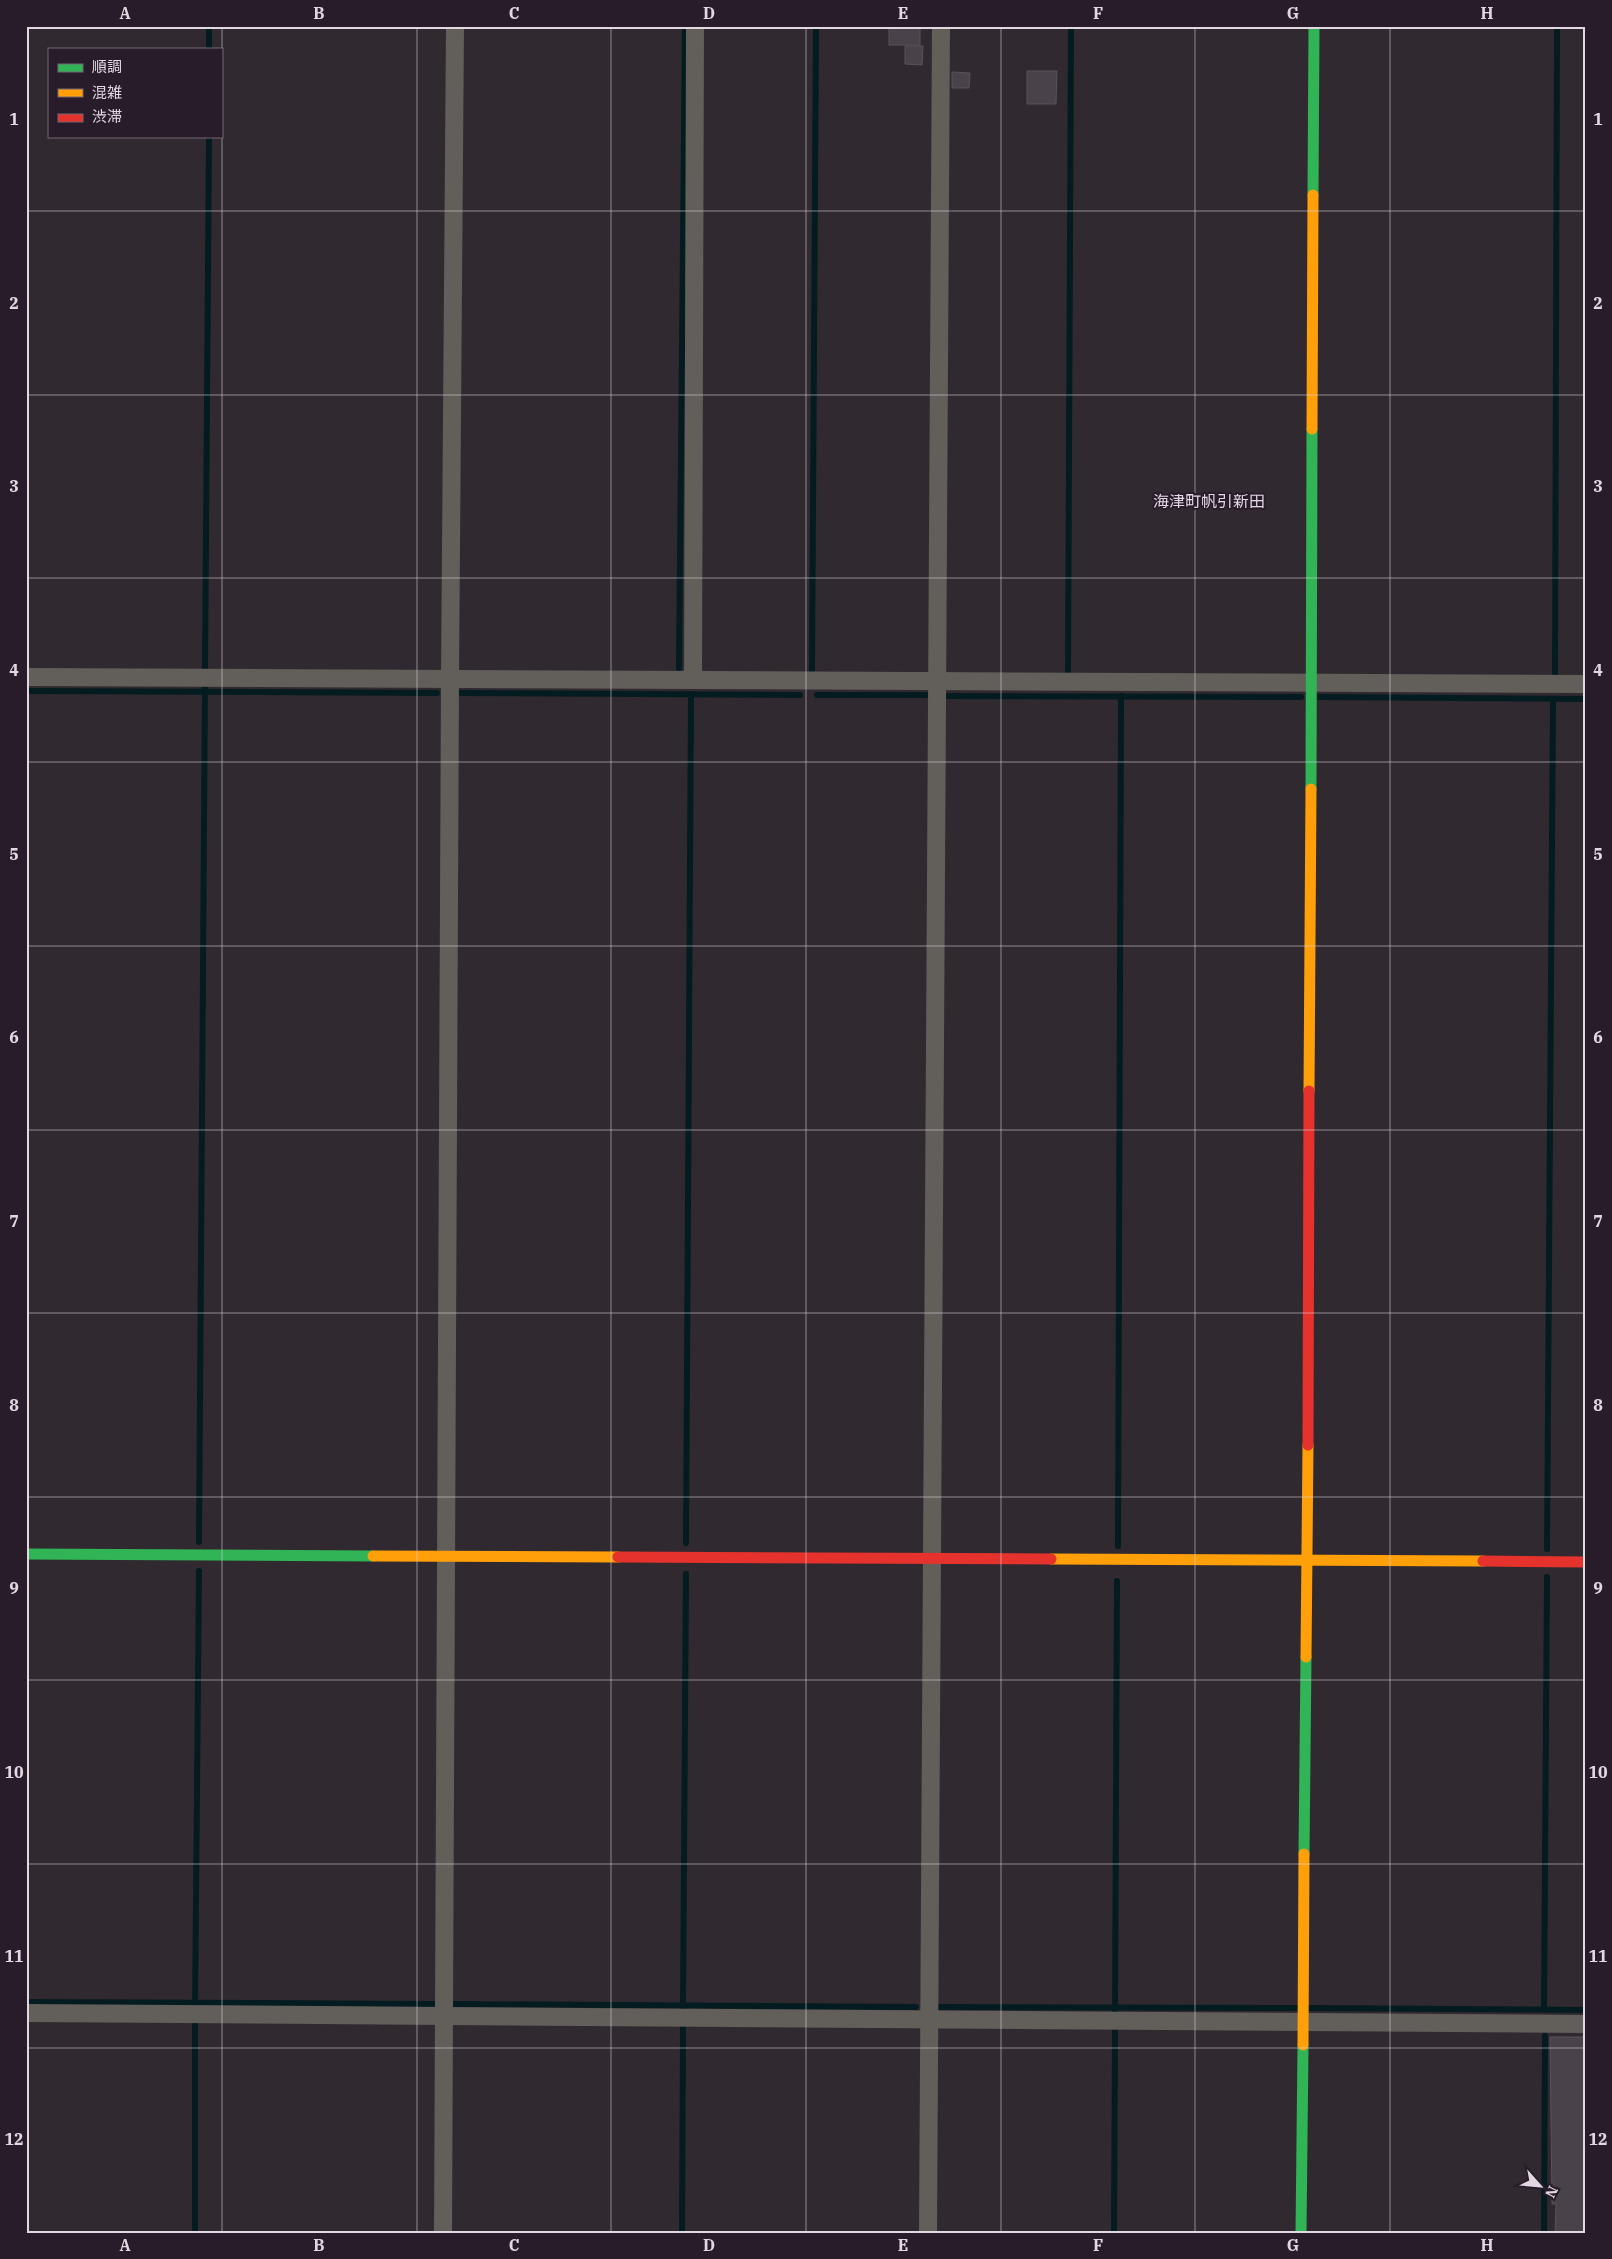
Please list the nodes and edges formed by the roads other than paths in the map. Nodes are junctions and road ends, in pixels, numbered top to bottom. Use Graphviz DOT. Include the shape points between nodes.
graph roads {
  1 [pos="455,26"];
  2 [pos="696,26"];
  3 [pos="941,26"];
  4 [pos="1314,26"];
  5 [pos="26,677"];
  6 [pos="450,678"];
  7 [pos="692,679"];
  8 [pos="936,680"];
  9 [pos="1311,683"];
  10 [pos="1586,684"];
  11 [pos="26,1554"];
  12 [pos="447,1557"];
  13 [pos="933,1558"];
  14 [pos="1307,1559"];
  15 [pos="1586,1562"];
  16 [pos="26,2013"];
  17 [pos="445,2016"];
  18 [pos="930,2020"];
  19 [pos="1302,2022"];
  20 [pos="1586,2024"];
  21 [pos="443,2233"];
  22 [pos="928,2233"];
  23 [pos="1301,2233"];
  1 -- 6 [label="street"];
  2 -- 7 [label="street"];
  3 -- 8 [label="street"];
  4 -- 9 [label="street"];
  5 -- 6 [label="street"];
  6 -- 7 [label="street"];
  6 -- 12 [label="street"];
  7 -- 8 [label="street"];
  8 -- 9 [label="street"];
  8 -- 13 [label="street"];
  9 -- 10 [label="street"];
  9 -- 14 [label="street"];
  11 -- 12 [label="street"];
  12 -- 13 [label="street"];
  12 -- 17 [label="street"];
  13 -- 14 [label="street"];
  13 -- 18 [label="street"];
  14 -- 15 [label="street"];
  14 -- 19 [label="street"];
  16 -- 17 [label="street"];
  17 -- 18 [label="street"];
  17 -- 21 [label="street"];
  18 -- 19 [label="street"];
  18 -- 22 [label="street"];
  19 -- 20 [label="street"];
  19 -- 23 [label="street"];
}
